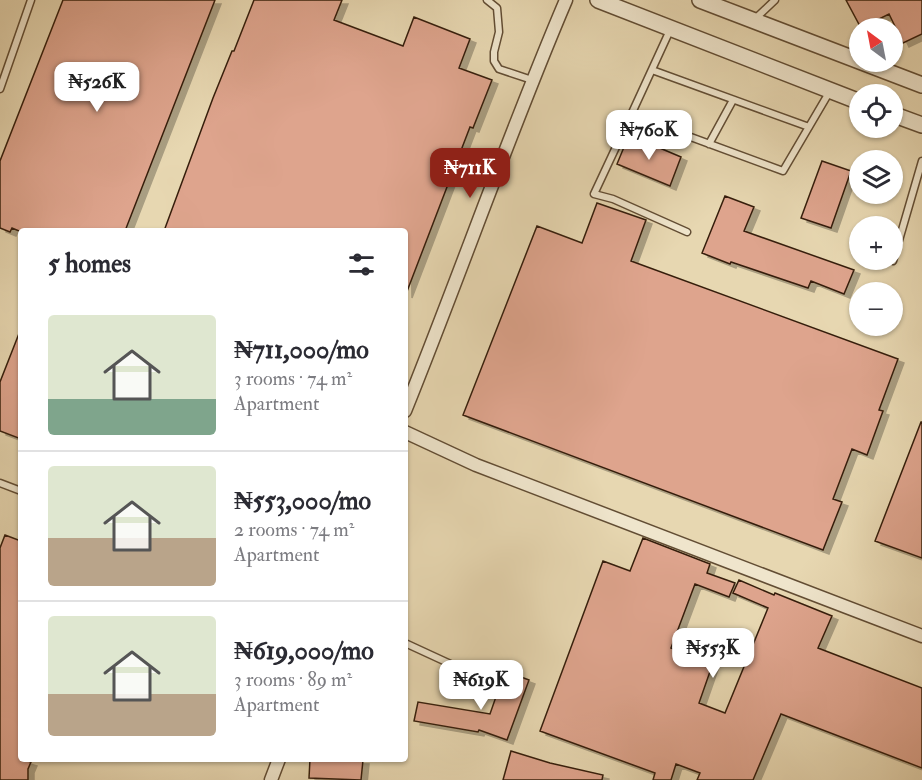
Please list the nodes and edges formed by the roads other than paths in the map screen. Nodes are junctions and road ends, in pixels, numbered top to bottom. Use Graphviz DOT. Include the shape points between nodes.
graph roads {
  1 [pos="31,0"];
  2 [pos="487,0"];
  3 [pos="566,0"];
  4 [pos="598,0"];
  5 [pos="700,0"];
  6 [pos="775,0"];
  7 [pos="752,21"];
  8 [pos="671,28"];
  9 [pos="652,70"];
  10 [pos="532,80"];
  11 [pos="922,85"];
  12 [pos="0,89"];
  13 [pos="830,90"];
  14 [pos="849,98"];
  15 [pos="733,100"];
  16 [pos="632,115"];
  17 [pos="903,118"];
  18 [pos="922,125"];
  19 [pos="808,127"];
  20 [pos="709,144"];
  21 [pos="922,161"];
  22 [pos="903,227"];
  23 [pos="687,232"];
  24 [pos="408,404"];
  25 [pos="408,433"];
  26 [pos="0,483"];
  27 [pos="18,491"];
  28 [pos="922,636"];
  29 [pos="408,644"];
  30 [pos="483,679"];
  31 [pos="278,762"];
  32 [pos="272,780"];
  1 -- 12 [label="lane"];
  2 -- 10 [label="lane" via="497,8 499,32 494,61 499,69"];
  3 -- 10 [label="street"];
  4 -- 8 [label="street"];
  5 -- 7 [label="street"];
  6 -- 7 [label="lane"];
  7 -- 11 [label="street"];
  8 -- 9 [label="lane"];
  8 -- 13 [label="street"];
  9 -- 15 [label="lane"];
  9 -- 16 [label="lane"];
  10 -- 24 [label="street"];
  13 -- 14 [label="street"];
  13 -- 19 [label="lane"];
  15 -- 19 [label="lane"];
  15 -- 20 [label="lane"];
  16 -- 20 [label="lane"];
  16 -- 23 [label="lane" via="594,194"];
  17 -- 18 [label="street"];
  19 -- 20 [label="lane" via="783,171"];
  21 -- 22 [label="lane"];
  25 -- 28 [label="street" via="477,465"];
  26 -- 27 [label="lane"];
  29 -- 30 [label="lane"];
  31 -- 32 [label="street"];
}
